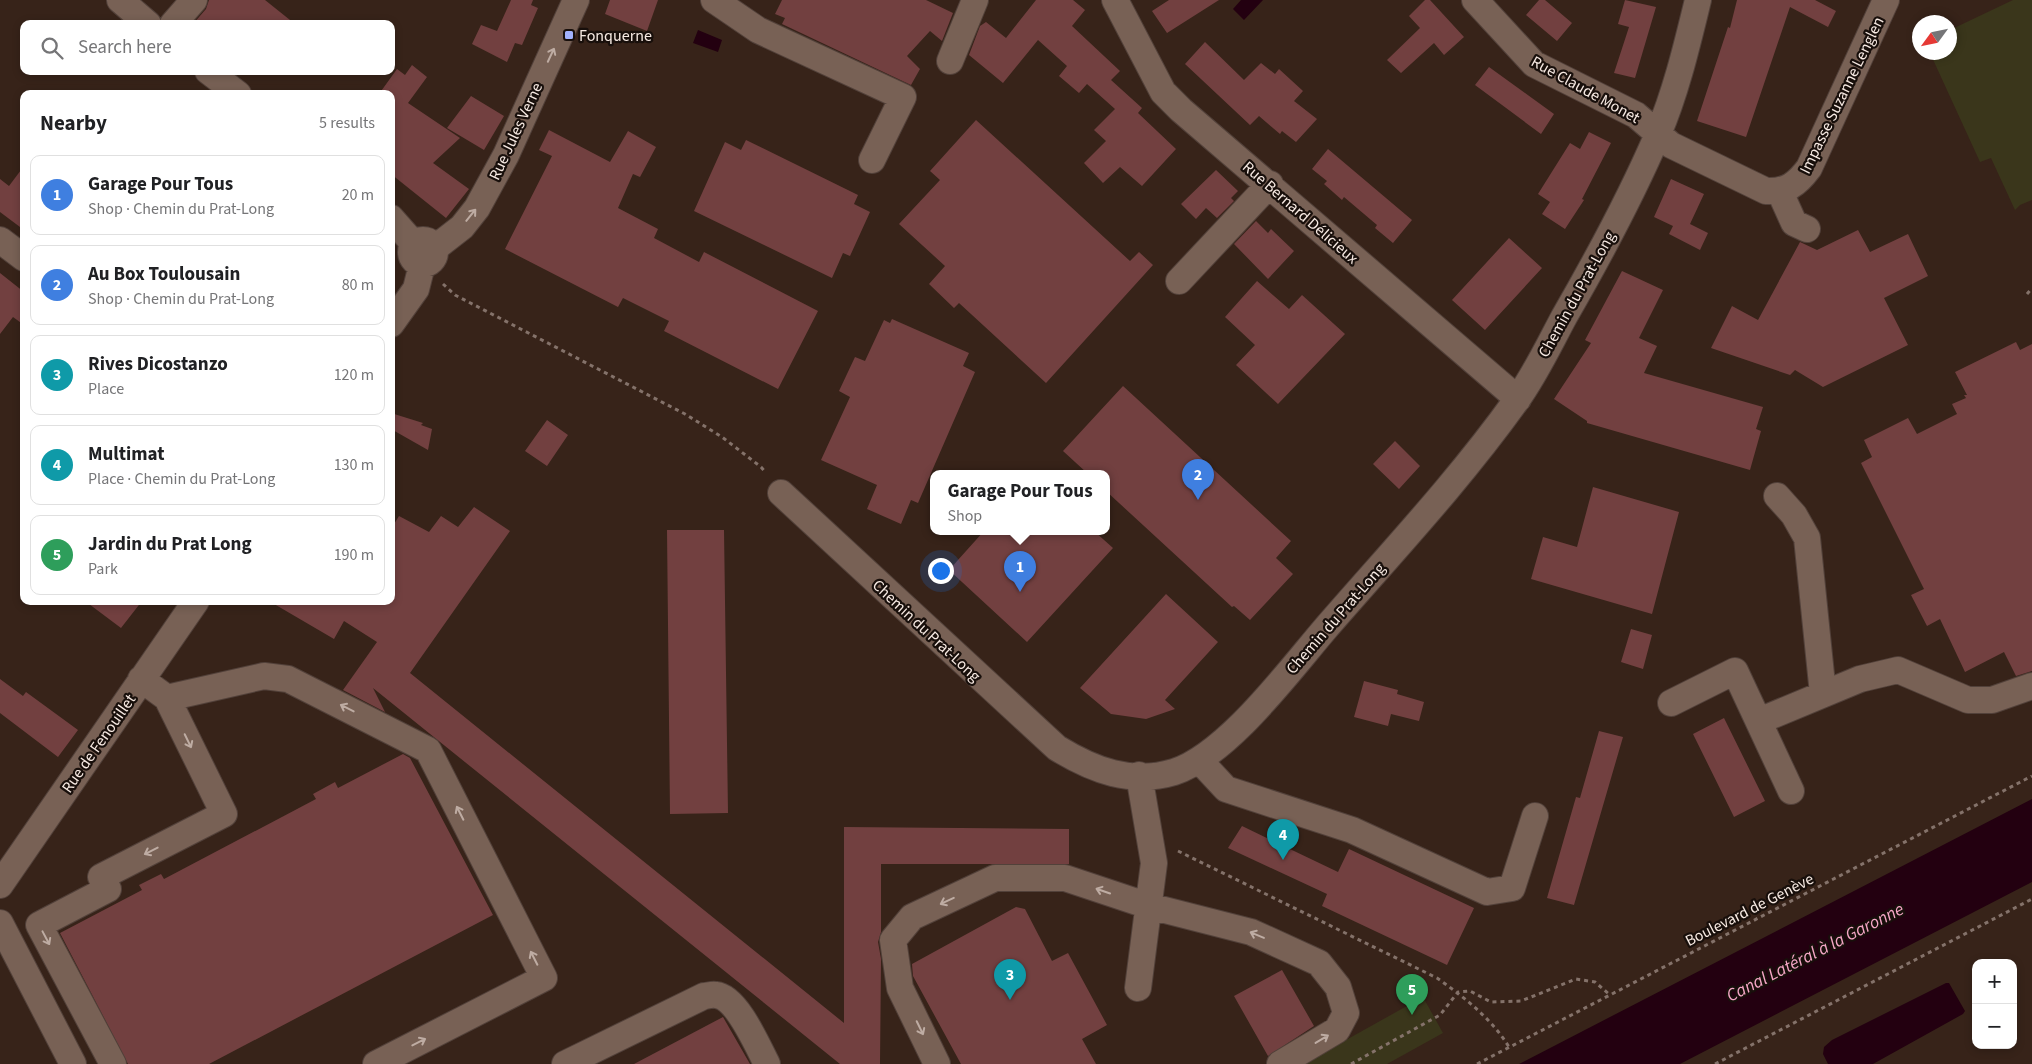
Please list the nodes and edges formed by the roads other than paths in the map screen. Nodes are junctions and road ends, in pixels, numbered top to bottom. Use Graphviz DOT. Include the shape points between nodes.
graph roads {
  1 [pos="120,0"];
  2 [pos="194,0"];
  3 [pos="576,0"];
  4 [pos="714,0"];
  5 [pos="975,0"];
  6 [pos="1115,0"];
  7 [pos="1475,0"];
  8 [pos="1698,0"];
  9 [pos="1886,0"];
  10 [pos="143,20"];
  11 [pos="176,20"];
  12 [pos="950,61"];
  13 [pos="213,75"];
  14 [pos="233,90"];
  15 [pos="1658,133"];
  16 [pos="872,160"];
  17 [pos="1270,184"];
  18 [pos="1780,192"];
  19 [pos="395,222"];
  20 [pos="1807,229"];
  21 [pos="0,240"];
  22 [pos="424,252"];
  23 [pos="20,255"];
  24 [pos="1179,281"];
  25 [pos="395,318"];
  26 [pos="1518,399"];
  27 [pos="781,493"];
  28 [pos="1777,496"];
  29 [pos="193,605"];
  30 [pos="141,680"];
  31 [pos="2032,686"];
  32 [pos="1823,694"];
  33 [pos="167,698"];
  34 [pos="1671,703"];
  35 [pos="1759,721"];
  36 [pos="1199,760"];
  37 [pos="1139,775"];
  38 [pos="1791,791"];
  39 [pos="1535,816"];
  40 [pos="0,885"];
  41 [pos="1149,906"];
  42 [pos="0,923"];
  43 [pos="1138,988"];
  44 [pos="73,1064"];
  45 [pos="113,1064"];
  46 [pos="376,1064"];
  47 [pos="565,1064"];
  48 [pos="768,1064"];
  49 [pos="937,1064"];
  50 [pos="1280,1064"];
  1 -- 10 [label="street"];
  2 -- 11 [label="street"];
  22 -- 3 [label="street, Rue Jules Verne, one-way" via="462,227 477,208 506,155"];
  4 -- 16 [label="street" via="758,30 903,97"];
  5 -- 12 [label="street"];
  6 -- 17 [label="street, Rue Bernard Délicieux" via="1162,92"];
  7 -- 15 [label="street, Rue Claude Monet" via="1534,64 1636,115"];
  8 -- 15 [label="street, Chemin du Prat-Long" via="1676,85"];
  9 -- 18 [label="street, Impasse Suzanne Lenglen" via="1809,168 1797,183"];
  13 -- 14 [label="street"];
  15 -- 18 [label="street" via="1671,145 1740,179 1766,191"];
  15 -- 26 [label="street, Chemin du Prat-Long" via="1595,263"];
  17 -- 24 [label="street"];
  17 -- 26 [label="street, Rue Bernard Délicieux"];
  18 -- 20 [label="street" via="1794,223"];
  19 -- 22 [label="street"];
  21 -- 23 [label="street"];
  22 -- 25 [label="street" via="416,289"];
  26 -- 36 [label="street, Chemin du Prat-Long" via="1408,535 1249,717"];
  27 -- 37 [label="street, Chemin du Prat-Long" via="1057,748 1109,774"];
  28 -- 32 [label="street" via="1794,515 1807,538"];
  29 -- 30 [label="street, Rue de Fenouillet"];
  30 -- 33 [label="street"];
  30 -- 40 [label="street, Rue de Fenouillet"];
  31 -- 32 [label="street" via="1992,700 1968,700 1898,670 1860,679"];
  32 -- 35 [label="street"];
  33 -- 45 [label="street, one-way" via="224,814 101,877 108,889 39,925"];
  46 -- 33 [label="street, one-way" via="544,978 428,750 288,679 264,676"];
  34 -- 35 [label="street" via="1735,671"];
  35 -- 38 [label="street"];
  36 -- 37 [label="street, Chemin du Prat-Long" via="1160,776"];
  36 -- 39 [label="street" via="1226,789 1352,830 1487,892 1512,888"];
  37 -- 41 [label="street" via="1154,863"];
  41 -- 43 [label="street"];
  41 -- 49 [label="street, one-way" via="1065,878 995,878 912,917 893,940 900,988"];
  50 -- 41 [label="street, one-way" via="1337,1030 1346,1013 1338,987 1319,963 1251,932"];
  42 -- 44 [label="street"];
  47 -- 48 [label="street" via="704,996 718,995 730,1003 747,1024"];
}
